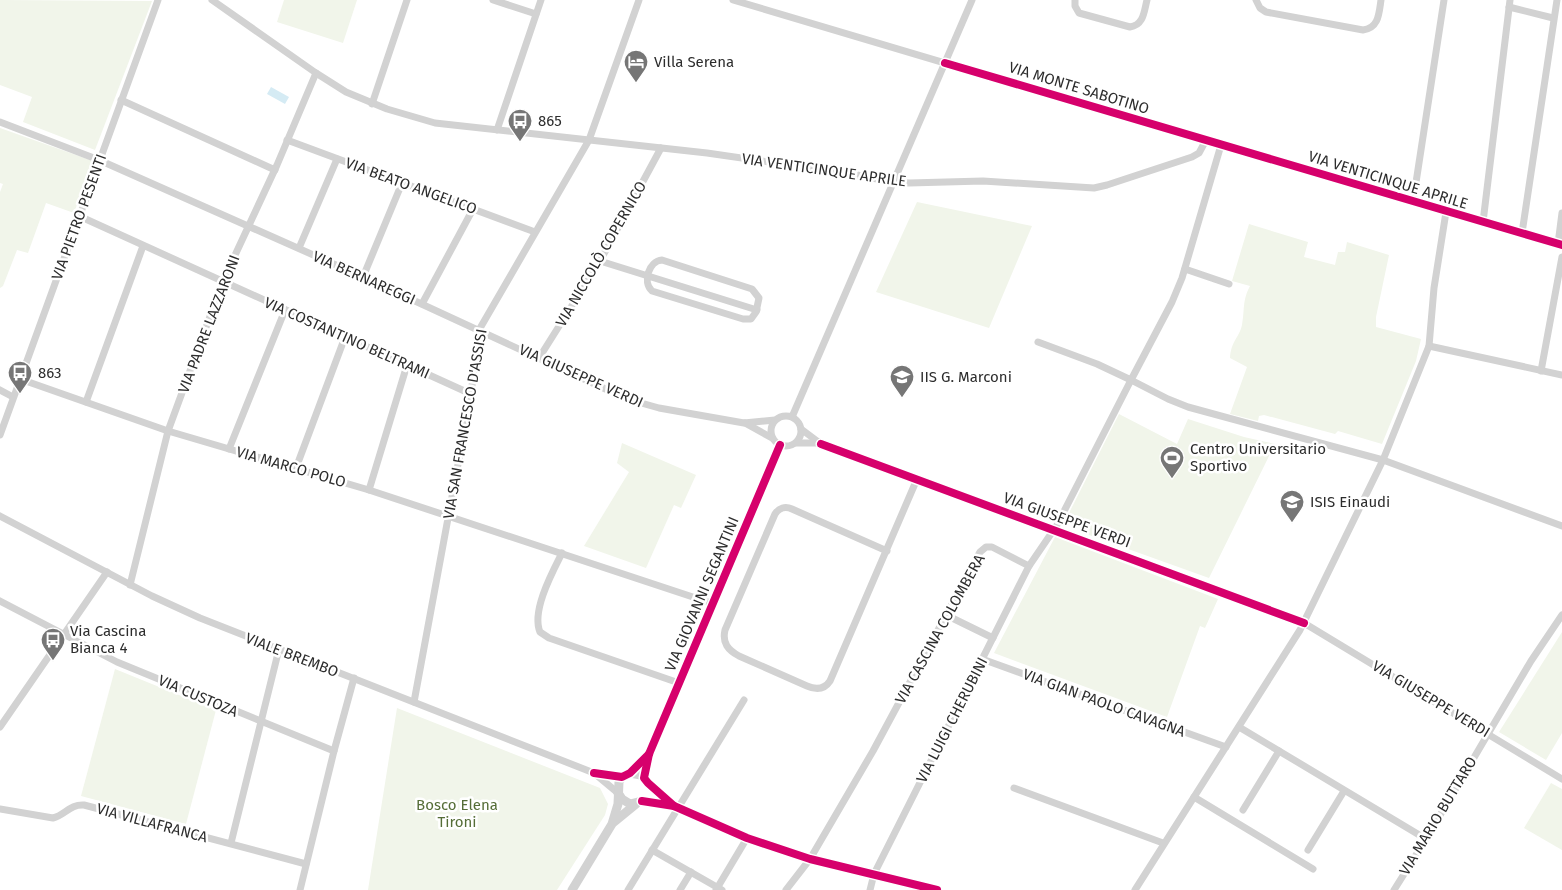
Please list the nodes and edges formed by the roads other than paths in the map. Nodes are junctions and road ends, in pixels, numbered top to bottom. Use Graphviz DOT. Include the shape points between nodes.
graph roads {
  1 [pos="158,0"];
  2 [pos="212,0"];
  3 [pos="407,0"];
  4 [pos="493,0"];
  5 [pos="541,0"];
  6 [pos="639,0"];
  7 [pos="733,0"];
  8 [pos="972,0"];
  9 [pos="1075,0"];
  10 [pos="1147,0"];
  11 [pos="1256,0"];
  12 [pos="1381,0"];
  13 [pos="1444,0"];
  14 [pos="1557,0"];
  15 [pos="1510,4"];
  16 [pos="536,14"];
  17 [pos="1554,18"];
  18 [pos="945,63"];
  19 [pos="316,73"];
  20 [pos="121,100"];
  21 [pos="372,104"];
  22 [pos="0,122"];
  23 [pos="497,130"];
  24 [pos="287,140"];
  25 [pos="589,140"];
  26 [pos="1206,140"];
  27 [pos="1221,145"];
  28 [pos="661,148"];
  29 [pos="337,158"];
  30 [pos="99,160"];
  31 [pos="274,170"];
  32 [pos="892,182"];
  33 [pos="402,183"];
  34 [pos="1413,202"];
  35 [pos="473,209"];
  36 [pos="1446,212"];
  37 [pos="1562,213"];
  38 [pos="79,216"];
  39 [pos="1483,222"];
  40 [pos="248,226"];
  41 [pos="535,232"];
  42 [pos="1522,234"];
  43 [pos="1560,244"];
  44 [pos="143,246"];
  45 [pos="299,248"];
  46 [pos="1562,256"];
  47 [pos="600,261"];
  48 [pos="1185,269"];
  49 [pos="648,276"];
  50 [pos="363,277"];
  51 [pos="223,281"];
  52 [pos="1229,284"];
  53 [pos="422,304"];
  54 [pos="285,310"];
  55 [pos="756,310"];
  56 [pos="479,330"];
  57 [pos="345,337"];
  58 [pos="1038,342"];
  59 [pos="1428,346"];
  60 [pos="539,358"];
  61 [pos="407,365"];
  62 [pos="1541,371"];
  63 [pos="1562,375"];
  64 [pos="20,379"];
  65 [pos="1131,380"];
  66 [pos="0,390"];
  67 [pos="471,394"];
  68 [pos="13,397"];
  69 [pos="86,402"];
  70 [pos="792,417"];
  71 [pos="775,420"];
  72 [pos="744,423"];
  73 [pos="801,429"];
  74 [pos="168,431"];
  75 [pos="0,435"];
  76 [pos="772,438"];
  77 [pos="796,443"];
  78 [pos="821,444"];
  79 [pos="780,445"];
  80 [pos="229,449"];
  81 [pos="1383,460"];
  82 [pos="296,468"];
  83 [pos="917,478"];
  84 [pos="369,490"];
  85 [pos="0,516"];
  86 [pos="449,516"];
  87 [pos="1562,526"];
  88 [pos="1054,530"];
  89 [pos="887,551"];
  90 [pos="562,553"];
  91 [pos="1029,566"];
  92 [pos="107,572"];
  93 [pos="130,585"];
  94 [pos="0,601"];
  95 [pos="714,604"];
  96 [pos="946,615"];
  97 [pos="1562,615"];
  98 [pos="1304,623"];
  99 [pos="64,635"];
  100 [pos="993,638"];
  101 [pos="279,649"];
  102 [pos="982,659"];
  103 [pos="354,678"];
  104 [pos="679,684"];
  105 [pos="744,700"];
  106 [pos="414,702"];
  107 [pos="261,722"];
  108 [pos="0,727"];
  109 [pos="1239,727"];
  110 [pos="1488,734"];
  111 [pos="1226,746"];
  112 [pos="334,751"];
  113 [pos="1279,751"];
  114 [pos="650,754"];
  115 [pos="594,773"];
  116 [pos="626,775"];
  117 [pos="1562,779"];
  118 [pos="646,780"];
  119 [pos="1014,788"];
  120 [pos="1344,791"];
  121 [pos="618,793"];
  122 [pos="1194,797"];
  123 [pos="638,802"];
  124 [pos="677,807"];
  125 [pos="0,809"];
  126 [pos="1243,810"];
  127 [pos="612,824"];
  128 [pos="747,838"];
  129 [pos="1426,840"];
  130 [pos="231,843"];
  131 [pos="1163,843"];
  132 [pos="652,850"];
  133 [pos="1308,850"];
  134 [pos="810,859"];
  135 [pos="306,864"];
  136 [pos="1313,869"];
  137 [pos="691,872"];
  138 [pos="874,874"];
  139 [pos="718,889"];
  140 [pos="300,890"];
  141 [pos="572,890"];
  142 [pos="628,890"];
  143 [pos="680,890"];
  144 [pos="786,890"];
  145 [pos="870,890"];
  146 [pos="937,890"];
  147 [pos="1135,890"];
  148 [pos="1394,890"];
  1 -- 20 [label="street, VIA PIETRO PESENTI"];
  2 -- 19 [label="street, VIA VENTICINQUE APRILE"];
  3 -- 21 [label="street"];
  4 -- 16 [label="street"];
  5 -- 16 [label="street"];
  6 -- 25 [label="street, VIA SAN FRANCESCO D'ASSISI"];
  7 -- 18 [label="street, VIA MONTE SABOTINO"];
  8 -- 18 [label="street"];
  9 -- 10 [label="street" via="1074,6 1079,12 1130,27 1140,22"];
  11 -- 12 [label="street" via="1266,12 1363,30 1375,24"];
  13 -- 34 [label="street"];
  14 -- 17 [label="street"];
  15 -- 17 [label="street"];
  15 -- 39 [label="street"];
  16 -- 23 [label="street"];
  17 -- 42 [label="street"];
  18 -- 26 [label="street, VIA MONTE SABOTINO"];
  18 -- 32 [label="street"];
  19 -- 21 [label="street, VIA VENTICINQUE APRILE" via="352,96"];
  19 -- 24 [label="street, VIA PADRE LAZZARONI"];
  20 -- 30 [label="street, VIA PIETRO PESENTI"];
  20 -- 31 [label="street"];
  21 -- 23 [label="street, VIA VENTICINQUE APRILE" via="425,121"];
  22 -- 30 [label="street, VIA BERNAREGGI"];
  23 -- 25 [label="street, VIA VENTICINQUE APRILE"];
  24 -- 29 [label="street, VIA BEATO ANGELICO"];
  24 -- 31 [label="street, VIA PADRE LAZZARONI"];
  25 -- 28 [label="street, VIA VENTICINQUE APRILE"];
  25 -- 41 [label="street, VIA SAN FRANCESCO D'ASSISI"];
  26 -- 27 [label="street, VIA VENTICINQUE APRILE"];
  26 -- 32 [label="street, VIA VENTICINQUE APRILE" via="1199,153 1192,156 1094,188 980,180"];
  27 -- 34 [label="street, VIA VENTICINQUE APRILE"];
  27 -- 48 [label="street"];
  28 -- 32 [label="street, VIA VENTICINQUE APRILE"];
  28 -- 47 [label="street, VIA NICCOLÒ COPERNICO"];
  29 -- 33 [label="street, VIA BEATO ANGELICO"];
  29 -- 45 [label="street"];
  30 -- 38 [label="street, VIA PIETRO PESENTI"];
  30 -- 40 [label="street, VIA BERNAREGGI"];
  31 -- 40 [label="street, VIA PADRE LAZZARONI"];
  32 -- 70 [label="street"];
  33 -- 35 [label="street, VIA BEATO ANGELICO"];
  33 -- 50 [label="street"];
  34 -- 36 [label="street, VIA VENTICINQUE APRILE"];
  35 -- 41 [label="street, VIA BEATO ANGELICO"];
  35 -- 53 [label="street"];
  36 -- 39 [label="street, VIA VENTICINQUE APRILE"];
  36 -- 59 [label="street"];
  37 -- 43 [label="street"];
  38 -- 44 [label="street, VIA COSTANTINO BELTRAMI"];
  38 -- 64 [label="street, VIA PIETRO PESENTI"];
  39 -- 42 [label="street, VIA VENTICINQUE APRILE"];
  40 -- 45 [label="street, VIA BERNAREGGI"];
  40 -- 51 [label="street, VIA PADRE LAZZARONI"];
  41 -- 56 [label="street, VIA SAN FRANCESCO D'ASSISI"];
  42 -- 43 [label="street, VIA VENTICINQUE APRILE"];
  44 -- 51 [label="street, VIA COSTANTINO BELTRAMI"];
  44 -- 69 [label="street"];
  45 -- 50 [label="street, VIA BERNAREGGI"];
  46 -- 62 [label="street"];
  47 -- 49 [label="street"];
  47 -- 60 [label="street, VIA NICCOLÒ COPERNICO"];
  48 -- 52 [label="street"];
  48 -- 65 [label="street" via="1172,302"];
  49 -- 55 [label="street"];
  49 -- 55 [label="street" via="647,285 654,292 745,320 753,317"];
  49 -- 55 [label="street" via="653,263 664,261 752,289 759,298"];
  50 -- 53 [label="street, VIA BERNAREGGI"];
  51 -- 54 [label="street, VIA COSTANTINO BELTRAMI"];
  51 -- 74 [label="street, VIA PADRE LAZZARONI"];
  53 -- 56 [label="street, VIA BERNAREGGI"];
  54 -- 57 [label="street, VIA COSTANTINO BELTRAMI"];
  54 -- 80 [label="street"];
  56 -- 60 [label="street, VIA GIUSEPPE VERDI"];
  56 -- 67 [label="street, VIA SAN FRANCESCO D'ASSISI"];
  57 -- 61 [label="street, VIA COSTANTINO BELTRAMI"];
  57 -- 82 [label="street"];
  58 -- 65 [label="street"];
  59 -- 62 [label="street"];
  59 -- 81 [label="street"];
  60 -- 72 [label="street, VIA GIUSEPPE VERDI" via="641,403"];
  61 -- 67 [label="street, VIA COSTANTINO BELTRAMI"];
  61 -- 84 [label="street"];
  62 -- 63 [label="street"];
  64 -- 68 [label="street, VIA PIETRO PESENTI"];
  64 -- 69 [label="street, VIA MARCO POLO"];
  65 -- 81 [label="street" via="1168,399 1202,411"];
  65 -- 88 [label="street"];
  66 -- 68 [label="street"];
  67 -- 86 [label="street, VIA SAN FRANCESCO D'ASSISI"];
  68 -- 75 [label="street, VIA PIETRO PESENTI"];
  69 -- 74 [label="street, VIA MARCO POLO"];
  70 -- 71 [label="street" via="781,416"];
  70 -- 73 [label="street"];
  71 -- 72 [label="street, VIA GIUSEPPE VERDI"];
  71 -- 76 [label="street"];
  72 -- 76 [label="street, VIA GIUSEPPE VERDI"];
  73 -- 77 [label="street"];
  73 -- 78 [label="street, VIA GIUSEPPE VERDI"];
  74 -- 80 [label="street, VIA MARCO POLO"];
  74 -- 93 [label="street, VIA PADRE LAZZARONI"];
  76 -- 79 [label="street"];
  77 -- 78 [label="street, VIA GIUSEPPE VERDI"];
  77 -- 79 [label="street"];
  78 -- 83 [label="street, VIA GIUSEPPE VERDI"];
  79 -- 95 [label="street, VIA GIOVANNI SEGANTINI"];
  80 -- 82 [label="street, VIA MARCO POLO"];
  81 -- 87 [label="street"];
  81 -- 98 [label="street"];
  82 -- 84 [label="street, VIA MARCO POLO"];
  83 -- 88 [label="street, VIA GIUSEPPE VERDI"];
  83 -- 89 [label="street"];
  84 -- 86 [label="street, VIA MARCO POLO"];
  85 -- 92 [label="street, VIALE BREMBO"];
  86 -- 90 [label="street, VIA MARCO POLO"];
  86 -- 106 [label="street, VIA SAN FRANCESCO D'ASSISI"];
  88 -- 91 [label="street"];
  88 -- 98 [label="street, VIA GIUSEPPE VERDI"];
  89 -- 89 [label="street" via="790,508 779,510 725,630 724,640 729,650 807,686 824,688 830,681"];
  90 -- 95 [label="street, VIA MARCO POLO"];
  90 -- 104 [label="street" via="543,595 538,624 542,634"];
  91 -- 96 [label="street, VIA CASCINA COLOMBERA" via="992,547 984,548"];
  91 -- 100 [label="street, VIA LUIGI CHERUBINI"];
  92 -- 93 [label="street, VIALE BREMBO"];
  92 -- 99 [label="street"];
  93 -- 101 [label="street, VIALE BREMBO" via="200,618"];
  94 -- 99 [label="street, VIA CUSTOZA"];
  95 -- 104 [label="street, VIA GIOVANNI SEGANTINI"];
  96 -- 100 [label="street"];
  96 -- 134 [label="street, VIA CASCINA COLOMBERA"];
  97 -- 110 [label="street, VIA MARIO BUTTARO"];
  98 -- 109 [label="street"];
  98 -- 110 [label="street, VIA GIUSEPPE VERDI"];
  99 -- 107 [label="street, VIA CUSTOZA" via="117,662"];
  99 -- 108 [label="street"];
  100 -- 102 [label="street, VIA LUIGI CHERUBINI"];
  101 -- 103 [label="street, VIALE BREMBO"];
  101 -- 107 [label="street"];
  102 -- 111 [label="street, VIA GIAN PAOLO CAVAGNA"];
  102 -- 138 [label="street, VIA LUIGI CHERUBINI"];
  103 -- 106 [label="street, VIALE BREMBO"];
  103 -- 112 [label="street"];
  104 -- 114 [label="street, VIA GIOVANNI SEGANTINI"];
  105 -- 124 [label="street"];
  106 -- 115 [label="street, VIALE BREMBO"];
  107 -- 112 [label="street, VIA CUSTOZA"];
  107 -- 130 [label="street"];
  109 -- 111 [label="street"];
  109 -- 113 [label="street"];
  110 -- 117 [label="street, VIA GIUSEPPE VERDI"];
  110 -- 129 [label="street, VIA MARIO BUTTARO"];
  111 -- 122 [label="street"];
  112 -- 135 [label="street"];
  113 -- 120 [label="street"];
  113 -- 126 [label="street"];
  114 -- 116 [label="street, VIA GIOVANNI SEGANTINI"];
  114 -- 118 [label="street, VIA GIOVANNI SEGANTINI"];
  115 -- 116 [label="street, VIALE BREMBO"];
  115 -- 121 [label="street, VIALE BREMBO"];
  116 -- 118 [label="street" via="638,774"];
  116 -- 121 [label="street" via="619,782"];
  118 -- 123 [label="street" via="648,793"];
  118 -- 124 [label="street"];
  119 -- 131 [label="street"];
  120 -- 129 [label="street"];
  120 -- 133 [label="street"];
  121 -- 123 [label="street" via="625,802"];
  121 -- 127 [label="street"];
  122 -- 131 [label="street"];
  122 -- 136 [label="street"];
  123 -- 124 [label="street"];
  123 -- 127 [label="street"];
  124 -- 128 [label="street"];
  124 -- 132 [label="street"];
  125 -- 130 [label="street, VIA VILLAFRANCA" via="52,818 74,806 84,805"];
  127 -- 141 [label="street"];
  128 -- 134 [label="street"];
  128 -- 139 [label="street"];
  129 -- 148 [label="street, VIA MARIO BUTTARO"];
  130 -- 135 [label="street, VIA VILLAFRANCA"];
  131 -- 147 [label="street"];
  132 -- 137 [label="street"];
  132 -- 142 [label="street"];
  134 -- 138 [label="street"];
  134 -- 144 [label="street, VIA CASCINA COLOMBERA"];
  135 -- 140 [label="street"];
  137 -- 139 [label="street"];
  137 -- 143 [label="street"];
  138 -- 145 [label="street, VIA LUIGI CHERUBINI"];
  138 -- 146 [label="street"];
}
